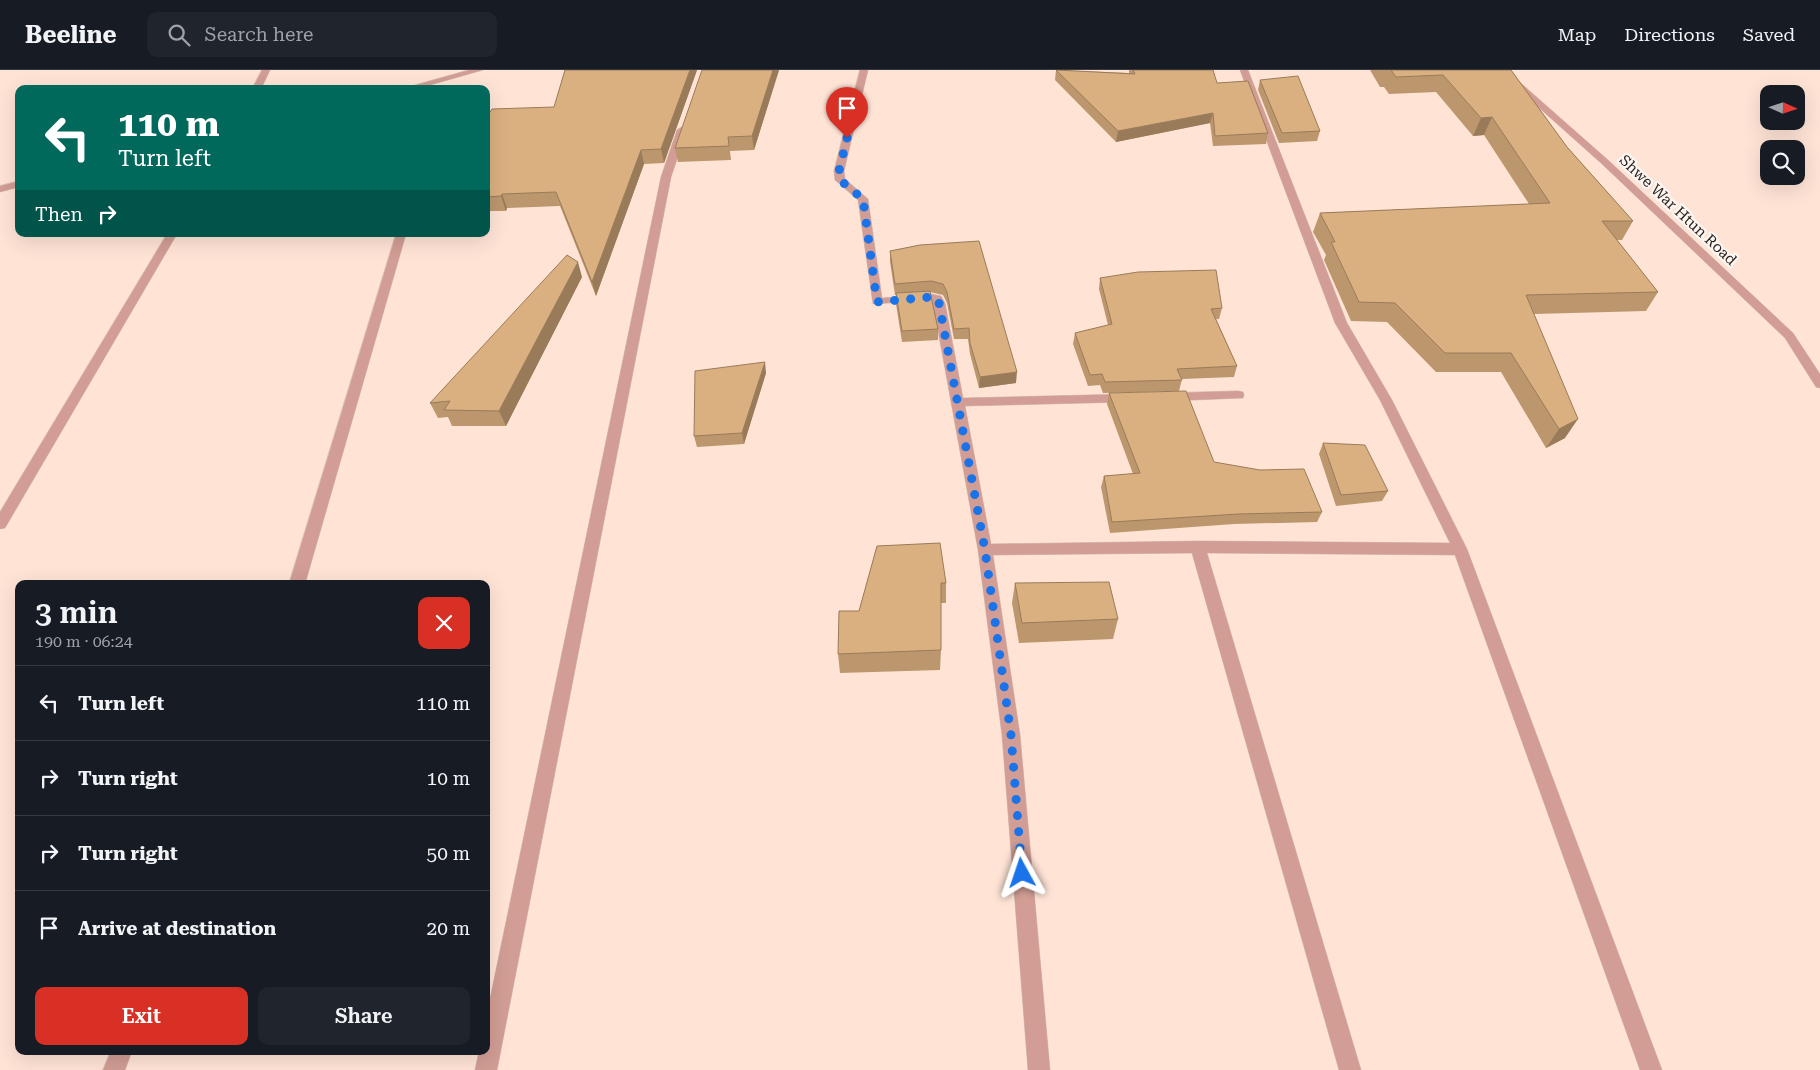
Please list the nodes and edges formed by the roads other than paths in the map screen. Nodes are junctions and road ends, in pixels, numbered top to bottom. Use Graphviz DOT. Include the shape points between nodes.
graph roads {
  1 [pos="266,70"];
  2 [pos="479,70"];
  3 [pos="864,70"];
  4 [pos="1244,70"];
  5 [pos="1501,70"];
  6 [pos="258,85"];
  7 [pos="438,85"];
  8 [pos="688,114"];
  9 [pos="15,185"];
  10 [pos="0,189"];
  11 [pos="170,237"];
  12 [pos="400,237"];
  13 [pos="1820,384"];
  14 [pos="1238,395"];
  15 [pos="1160,397"];
  16 [pos="1141,398"];
  17 [pos="956,402"];
  18 [pos="0,524"];
  19 [pos="1198,547"];
  20 [pos="1460,549"];
  21 [pos="985,550"];
  22 [pos="298,580"];
  23 [pos="490,1050"];
  24 [pos="120,1055"];
  25 [pos="489,1055"];
  26 [pos="114,1070"];
  27 [pos="486,1070"];
  28 [pos="1039,1070"];
  29 [pos="1350,1070"];
  30 [pos="1651,1070"];
  1 -- 6 [label="street"];
  2 -- 7 [label="street"];
  3 -- 17 [label="street" via="839,171 840,180 863,199 877,302 937,298"];
  4 -- 20 [label="street" via="1341,323 1386,400"];
  5 -- 13 [label="street, Shwe War Htun Road" via="1605,162 1789,336"];
  8 -- 23 [label="street" via="666,177"];
  9 -- 10 [label="street"];
  11 -- 18 [label="street"];
  12 -- 22 [label="street"];
  14 -- 15 [label="street"];
  16 -- 17 [label="street"];
  17 -- 21 [label="street"];
  19 -- 20 [label="street"];
  19 -- 21 [label="street"];
  19 -- 29 [label="street"];
  20 -- 30 [label="street"];
  21 -- 28 [label="street" via="1011,735"];
  24 -- 26 [label="street"];
  25 -- 27 [label="street"];
}
